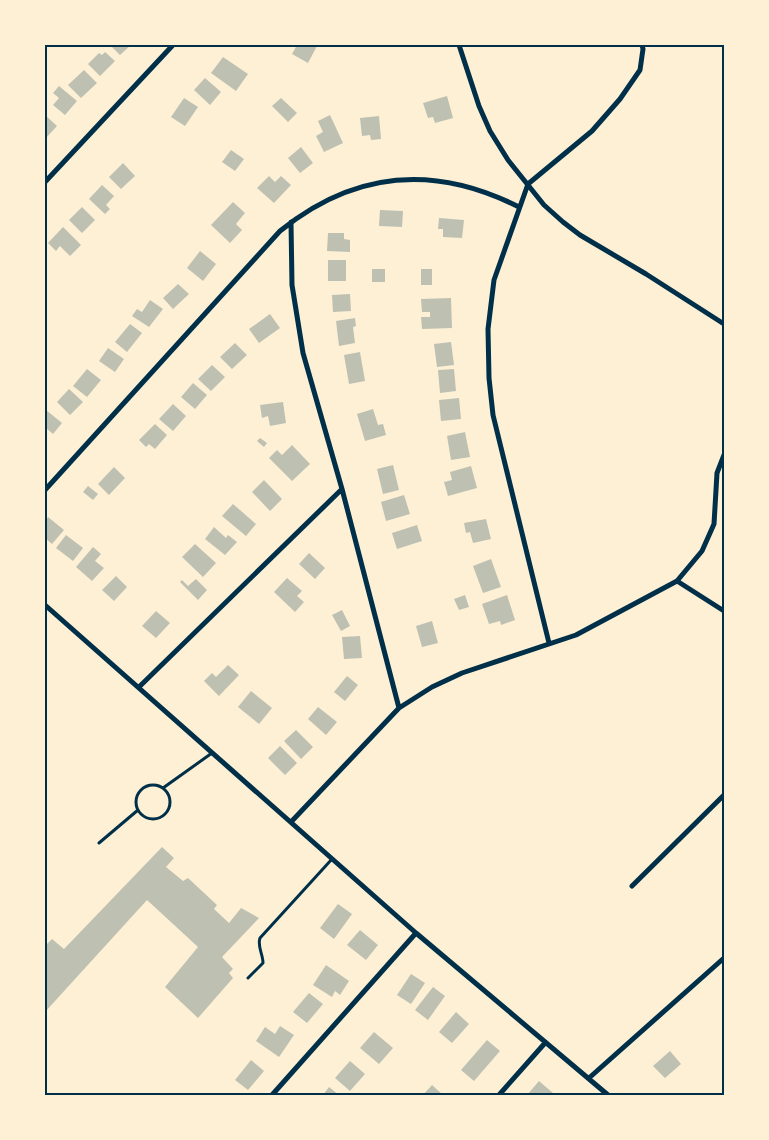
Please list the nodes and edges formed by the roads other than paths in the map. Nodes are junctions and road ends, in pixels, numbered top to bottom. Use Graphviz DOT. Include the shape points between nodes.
graph roads {
  1 [pos="173,45"];
  2 [pos="459,45"];
  3 [pos="642,45"];
  4 [pos="45,182"];
  5 [pos="528,184"];
  6 [pos="519,207"];
  7 [pos="290,222"];
  8 [pos="724,324"];
  9 [pos="724,456"];
  10 [pos="342,489"];
  11 [pos="45,490"];
  12 [pos="677,581"];
  13 [pos="45,605"];
  14 [pos="724,611"];
  15 [pos="549,643"];
  16 [pos="139,687"];
  17 [pos="399,708"];
  18 [pos="213,753"];
  19 [pos="163,788"];
  20 [pos="724,795"];
  21 [pos="138,810"];
  22 [pos="291,822"];
  23 [pos="99,843"];
  24 [pos="332,859"];
  25 [pos="632,886"];
  26 [pos="416,933"];
  27 [pos="724,958"];
  28 [pos="248,978"];
  29 [pos="545,1043"];
  30 [pos="589,1078"];
  31 [pos="272,1095"];
  32 [pos="499,1095"];
  33 [pos="608,1095"];
  1 -- 4 [label="street"];
  2 -- 5 [label="street" via="490,131"];
  3 -- 5 [label="street" via="640,70 620,99 592,131"];
  5 -- 6 [label="street"];
  5 -- 8 [label="street" via="544,205 574,231"];
  6 -- 7 [label="street" via="460,184 396,180 334,196"];
  6 -- 15 [label="street" via="494,280 488,329 489,378 493,415"];
  7 -- 10 [label="street" via="292,285 303,353"];
  7 -- 11 [label="street"];
  9 -- 12 [label="street" via="717,473 714,524 702,551"];
  10 -- 16 [label="street"];
  10 -- 17 [label="street"];
  12 -- 14 [label="street"];
  12 -- 15 [label="street" via="601,623"];
  13 -- 16 [label="street"];
  15 -- 17 [label="street" via="462,673"];
  16 -- 18 [label="street"];
  17 -- 22 [label="street"];
  18 -- 19 [label="lane"];
  18 -- 22 [label="street"];
  19 -- 21 [label="lane" via="152,785 142,790 137,799"];
  19 -- 21 [label="lane" via="170,797 166,812 152,819"];
  20 -- 25 [label="street"];
  21 -- 23 [label="lane"];
  22 -- 24 [label="street"];
  24 -- 26 [label="street"];
  24 -- 28 [label="lane" via="260,938 258,944 263,963"];
  26 -- 29 [label="street"];
  26 -- 31 [label="street"];
  27 -- 30 [label="street"];
  29 -- 30 [label="street"];
  29 -- 32 [label="street"];
  30 -- 33 [label="street"];
}
